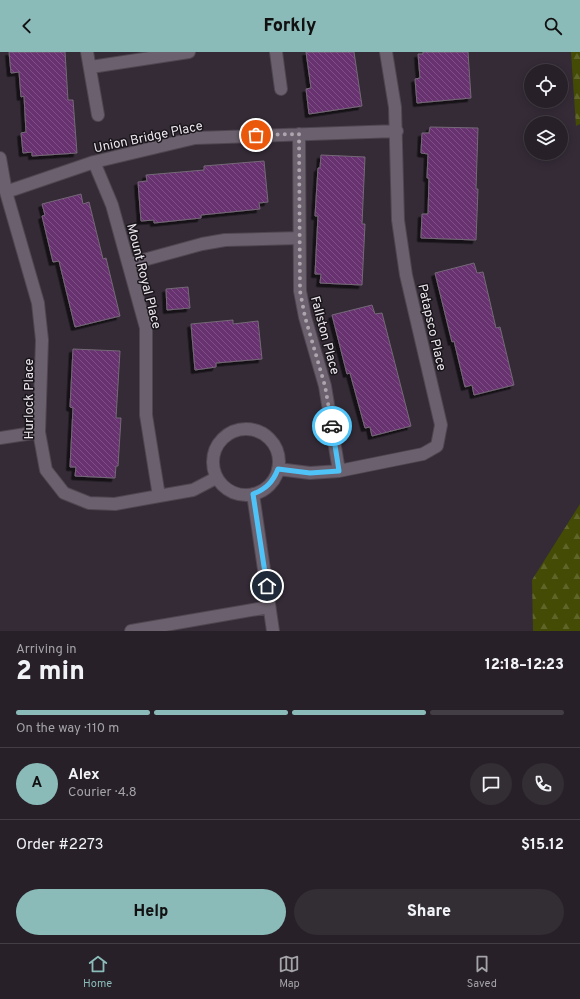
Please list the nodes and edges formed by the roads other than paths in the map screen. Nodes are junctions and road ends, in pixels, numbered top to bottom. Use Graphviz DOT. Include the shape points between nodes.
graph roads {
  1 [pos="87,52"];
  2 [pos="189,52"];
  3 [pos="276,52"];
  4 [pos="386,52"];
  5 [pos="90,67"];
  6 [pos="281,89"];
  7 [pos="98,115"];
  8 [pos="397,131"];
  9 [pos="299,134"];
  10 [pos="0,158"];
  11 [pos="94,162"];
  12 [pos="6,192"];
  13 [pos="299,238"];
  14 [pos="129,264"];
  15 [pos="40,432"];
  16 [pos="0,438"];
  17 [pos="278,469"];
  18 [pos="339,471"];
  19 [pos="216,478"];
  20 [pos="253,494"];
  21 [pos="159,496"];
  22 [pos="269,607"];
  23 [pos="131,631"];
  24 [pos="273,631"];
  1 -- 5 [label="street"];
  2 -- 5 [label="street"];
  3 -- 6 [label="street"];
  4 -- 8 [label="street, Patapsco Place"];
  5 -- 7 [label="street"];
  8 -- 9 [label="street, Union Bridge Place"];
  8 -- 18 [label="street, Patapsco Place" via="398,220 401,244 440,425 437,446 423,454"];
  9 -- 11 [label="street, Union Bridge Place" via="195,138"];
  9 -- 13 [label="street, Fallston Place"];
  10 -- 12 [label="street, Hurlock Place"];
  11 -- 12 [label="street, Union Bridge Place"];
  11 -- 14 [label="street, Mount Royal Place" via="112,205"];
  12 -- 15 [label="street, Hurlock Place" via="38,303 42,340"];
  13 -- 14 [label="street" via="210,242"];
  13 -- 18 [label="street, Fallston Place" via="301,297 325,386"];
  14 -- 21 [label="street, Mount Royal Place" via="146,328 146,415"];
  15 -- 16 [label="street"];
  15 -- 21 [label="street, Hurlock Place" via="46,470 64,493 89,503 115,504"];
  17 -- 18 [label="street, Patapsco Place" via="310,473"];
  17 -- 19 [label="street" via="279,460 274,444 260,432 240,429 230,433 216,447 212,463"];
  17 -- 20 [label="street" via="269,485"];
  19 -- 20 [label="street" via="223,487 232,492"];
  19 -- 21 [label="street, Hurlock Place" via="193,490"];
  20 -- 22 [label="street"];
  22 -- 23 [label="street"];
  22 -- 24 [label="street"];
}
